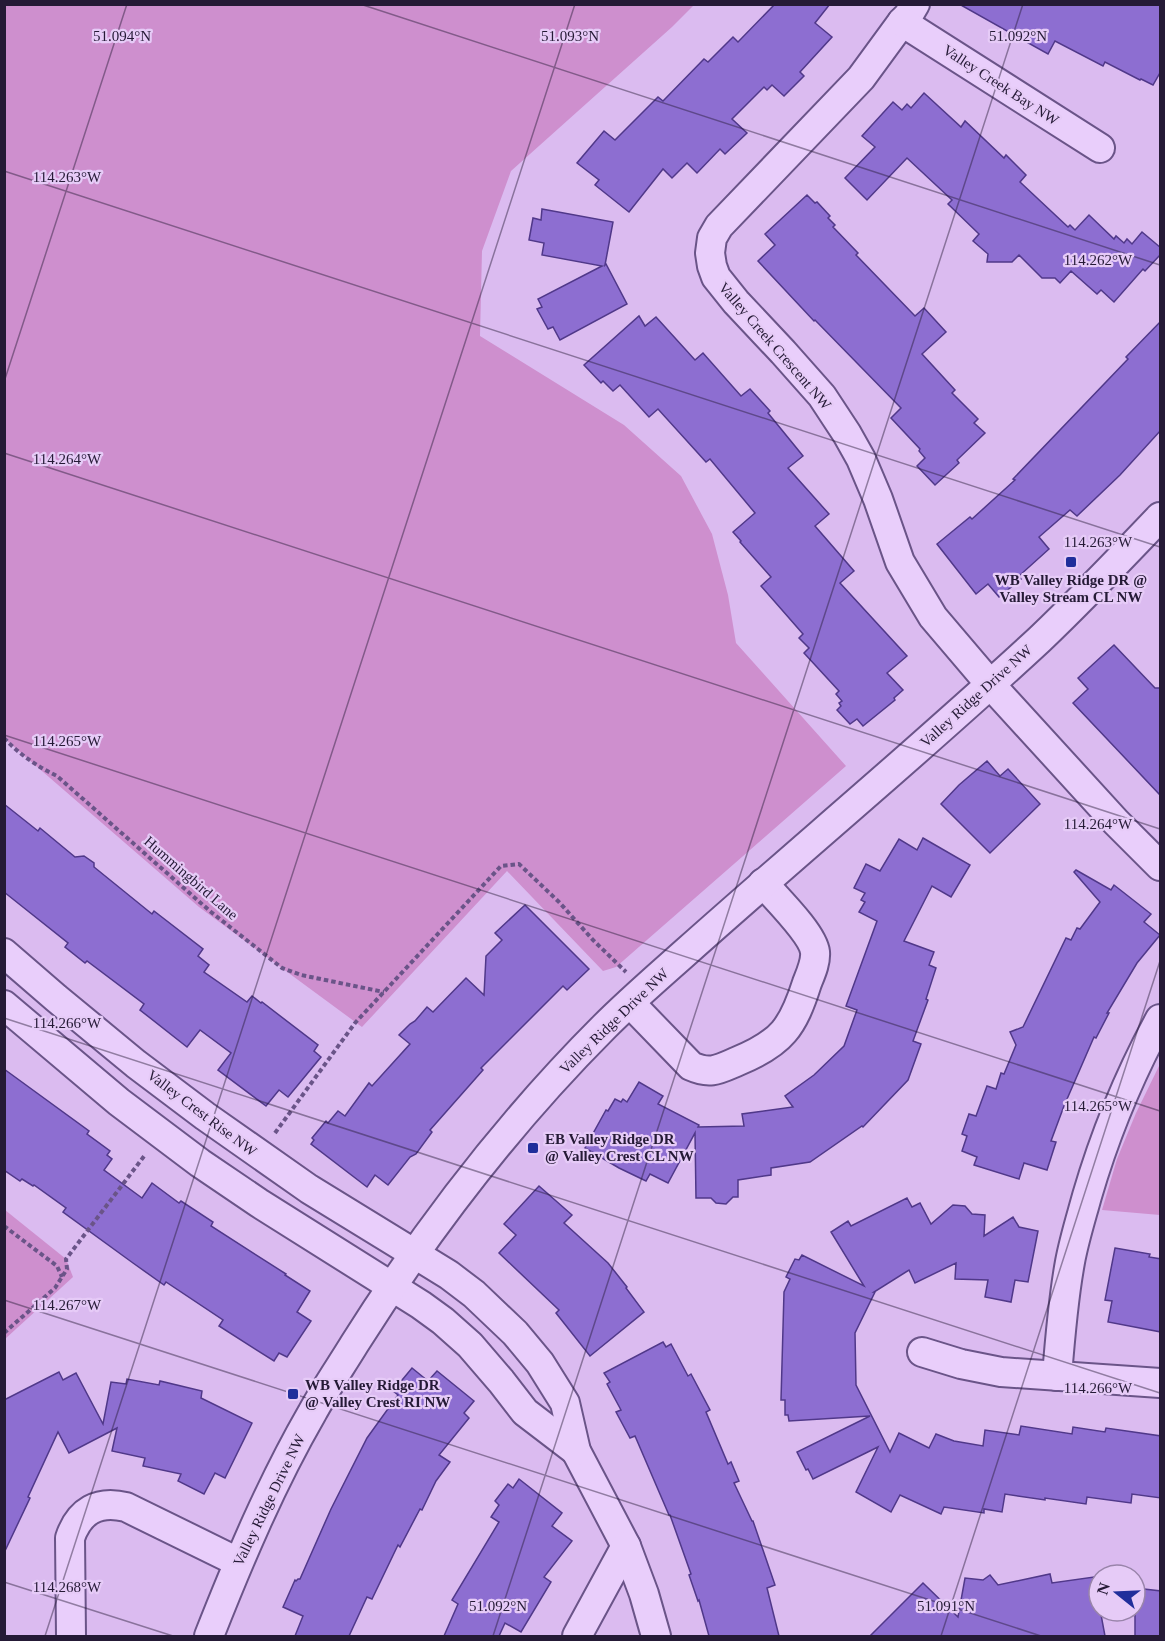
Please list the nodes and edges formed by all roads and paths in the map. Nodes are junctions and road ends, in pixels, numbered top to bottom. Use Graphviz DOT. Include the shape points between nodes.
graph roads {
  1 [pos="909,13"];
  2 [pos="1100,148"];
  3 [pos="1161,517"];
  4 [pos="990,684"];
  5 [pos="4,738"];
  6 [pos="1161,866"];
  7 [pos="763,883"];
  8 [pos="4,953"];
  9 [pos="385,992"];
  10 [pos="637,996"];
  11 [pos="4,1005"];
  12 [pos="1161,1019"];
  13 [pos="162,1133"];
  14 [pos="259,1155"];
  15 [pos="4,1226"];
  16 [pos="413,1254"];
  17 [pos="62,1278"];
  18 [pos="391,1287"];
  19 [pos="4,1333"];
  20 [pos="922,1352"];
  21 [pos="1057,1376"];
  22 [pos="1161,1383"];
  23 [pos="576,1451"];
  24 [pos="626,1546"];
  25 [pos="238,1563"];
  26 [pos="71,1636"];
  27 [pos="209,1636"];
  28 [pos="577,1636"];
  29 [pos="656,1636"];
  1 -- 2 [label="street, Valley Creek Bay NW"];
  1 -- 4 [label="street, Valley Creek Crescent NW" via="861,78 719,226 710,253 716,278 822,396 847,434 878,500 900,562 933,617"];
  3 -- 4 [label="street, Valley Ridge Drive NW"];
  4 -- 6 [label="street, Valley Creek Crescent NW"];
  4 -- 7 [label="street, Valley Ridge Drive NW"];
  5 -- 9 [label="path, Hummingbird Lane" via="57,776 211,912 282,968"];
  7 -- 10 [label="street, Valley Ridge Drive NW"];
  7 -- 10 [label="street" via="809,936 815,952 801,1004 781,1036 759,1053 718,1070 701,1070 691,1066"];
  8 -- 14 [label="street, Valley Crest Rise NW" via="136,1064"];
  9 -- 10 [label="path" via="501,866 519,864 593,940"];
  9 -- 14 [label="path" via="356,1023"];
  10 -- 16 [label="street, Valley Ridge Drive NW" via="513,1126"];
  11 -- 13 [label="street"];
  12 -- 21 [label="street" via="1116,1107 1096,1165 1070,1261"];
  13 -- 17 [label="path" via="66,1259 67,1269"];
  13 -- 18 [label="street" via="259,1203"];
  14 -- 16 [label="street, Valley Crest Rise NW"];
  15 -- 17 [label="path" via="57,1266"];
  16 -- 18 [label="street, Valley Ridge Drive NW"];
  16 -- 23 [label="street, Valley Crest Rise NW" via="474,1294 540,1363 565,1402"];
  17 -- 19 [label="path"];
  18 -- 23 [label="street" via="443,1321 470,1345 525,1412"];
  18 -- 25 [label="street, Valley Ridge Drive NW" via="311,1414"];
  20 -- 21 [label="street" via="1001,1372"];
  21 -- 22 [label="street"];
  23 -- 24 [label="street"];
  24 -- 28 [label="street"];
  24 -- 29 [label="street"];
  25 -- 26 [label="street" via="126,1507 95,1507 78,1520 70,1538"];
  25 -- 27 [label="street, Valley Ridge Drive NW"];
}
